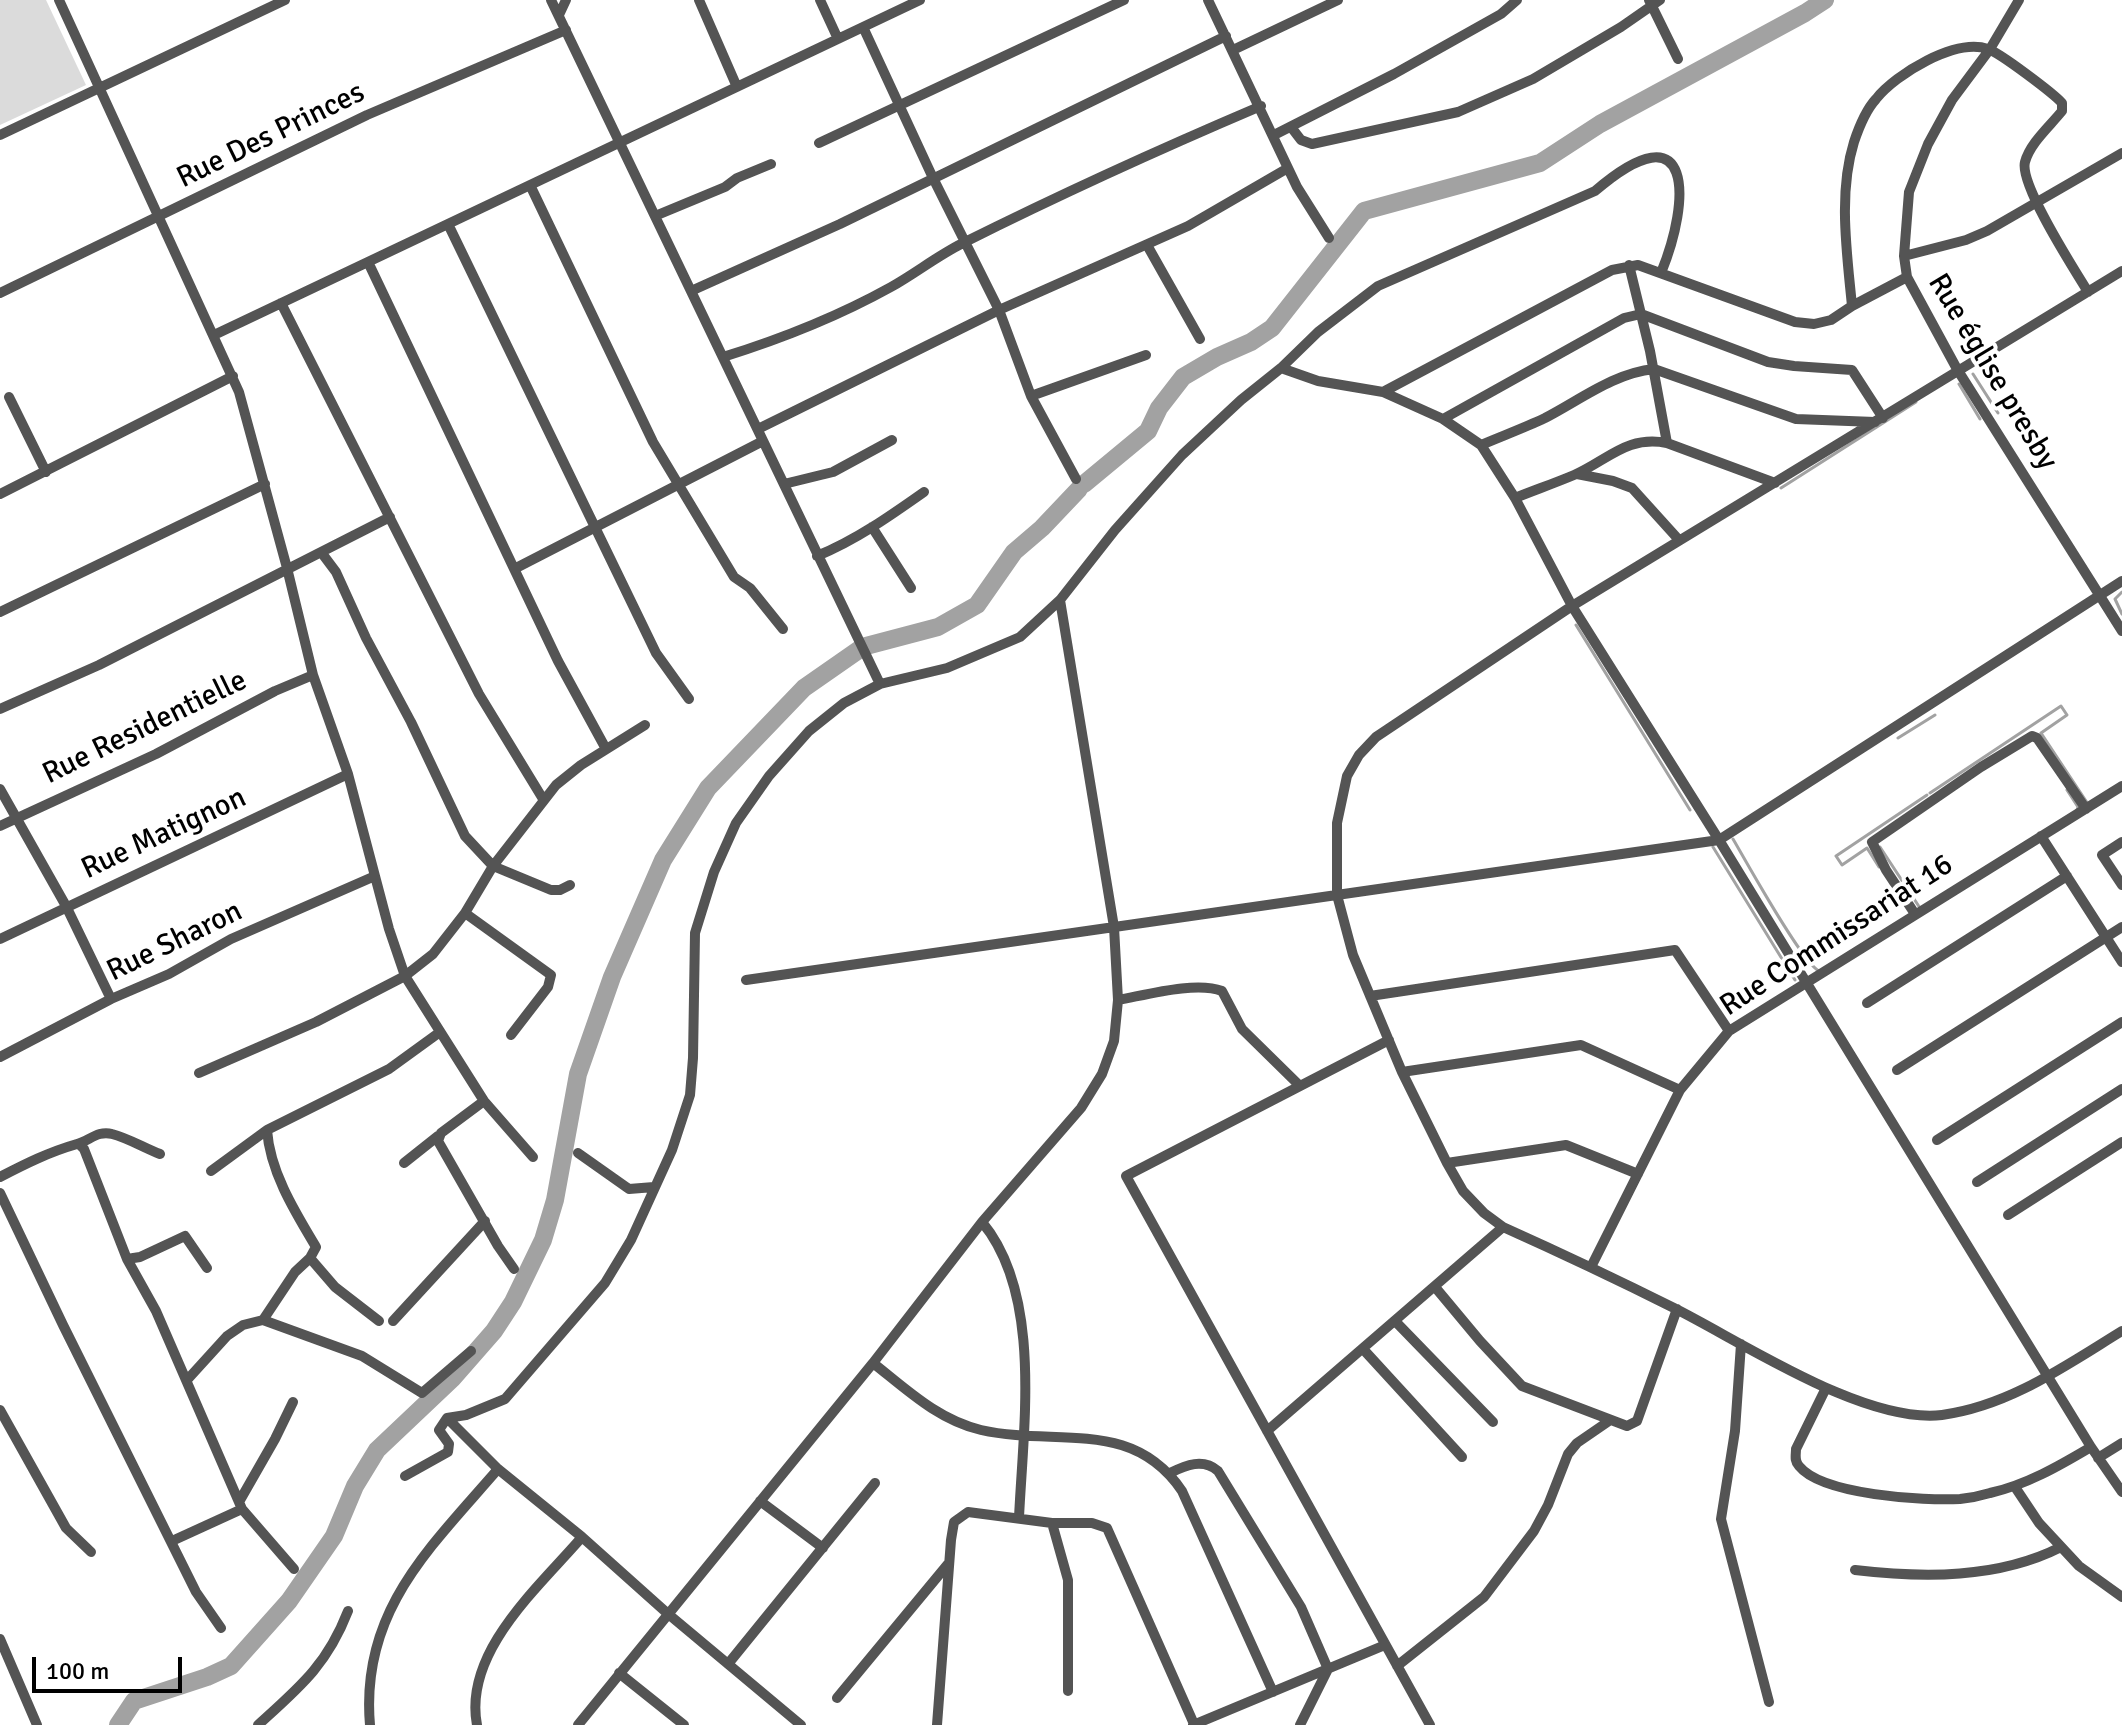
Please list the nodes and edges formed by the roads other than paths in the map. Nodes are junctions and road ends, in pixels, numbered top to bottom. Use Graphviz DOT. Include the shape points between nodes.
graph roads {
  1 [pos="59,0"];
  2 [pos="285,0"];
  3 [pos="551,0"];
  4 [pos="566,0"];
  5 [pos="699,0"];
  6 [pos="820,0"];
  7 [pos="920,0"];
  8 [pos="1124,0"];
  9 [pos="1208,0"];
  10 [pos="1338,0"];
  11 [pos="1517,0"];
  12 [pos="2019,0"];
  13 [pos="1653,2"];
  14 [pos="559,15"];
  15 [pos="863,27"];
  16 [pos="566,30"];
  17 [pos="1226,36"];
  18 [pos="838,39"];
  19 [pos="1990,49"];
  20 [pos="1233,50"];
  21 [pos="1678,59"];
  22 [pos="737,87"];
  23 [pos="98,88"];
  24 [pos="900,106"];
  25 [pos="1261,106"];
  26 [pos="1291,127"];
  27 [pos="0,135"];
  28 [pos="1274,135"];
  29 [pos="620,143"];
  30 [pos="819,143"];
  31 [pos="2122,153"];
  32 [pos="771,164"];
  33 [pos="1288,168"];
  34 [pos="933,178"];
  35 [pos="530,185"];
  36 [pos="2037,203"];
  37 [pos="655,216"];
  38 [pos="157,217"];
  39 [pos="448,224"];
  40 [pos="1329,238"];
  41 [pos="965,242"];
  42 [pos="1147,245"];
  43 [pos="1904,256"];
  44 [pos="368,262"];
  45 [pos="1629,265"];
  46 [pos="2122,271"];
  47 [pos="1661,273"];
  48 [pos="1907,277"];
  49 [pos="691,291"];
  50 [pos="2088,292"];
  51 [pos="0,293"];
  52 [pos="281,303"];
  53 [pos="1852,306"];
  54 [pos="999,310"];
  55 [pos="1641,314"];
  56 [pos="214,335"];
  57 [pos="1200,339"];
  58 [pos="1146,355"];
  59 [pos="723,357"];
  60 [pos="1281,368"];
  61 [pos="1654,369"];
  62 [pos="1957,369"];
  63 [pos="233,376"];
  64 [pos="1383,392"];
  65 [pos="1031,396"];
  66 [pos="9,397"];
  67 [pos="1443,419"];
  68 [pos="1880,420"];
  69 [pos="758,429"];
  70 [pos="892,440"];
  71 [pos="763,441"];
  72 [pos="1667,443"];
  73 [pos="1481,445"];
  74 [pos="46,472"];
  75 [pos="1577,474"];
  76 [pos="1076,479"];
  77 [pos="678,483"];
  78 [pos="1775,483"];
  79 [pos="265,484"];
  80 [pos="784,484"];
  81 [pos="924,492"];
  82 [pos="0,494"];
  83 [pos="1515,498"];
  84 [pos="390,517"];
  85 [pos="595,527"];
  86 [pos="872,527"];
  87 [pos="1679,540"];
  88 [pos="321,552"];
  89 [pos="817,556"];
  90 [pos="287,568"];
  91 [pos="516,568"];
  92 [pos="2122,581"];
  93 [pos="911,588"];
  94 [pos="2101,594"];
  95 [pos="1060,600"];
  96 [pos="1572,606"];
  97 [pos="0,612"];
  98 [pos="783,629"];
  99 [pos="2122,631"];
  100 [pos="313,675"];
  101 [pos="880,684"];
  102 [pos="689,699"];
  103 [pos="0,709"];
  104 [pos="645,725"];
  105 [pos="606,749"];
  106 [pos="348,774"];
  107 [pos="2122,786"];
  108 [pos="0,789"];
  109 [pos="543,799"];
  110 [pos="2086,809"];
  111 [pos="15,819"];
  112 [pos="0,826"];
  113 [pos="2041,836"];
  114 [pos="1719,840"];
  115 [pos="2122,842"];
  116 [pos="493,866"];
  117 [pos="375,876"];
  118 [pos="2067,876"];
  119 [pos="570,885"];
  120 [pos="2122,885"];
  121 [pos="1337,895"];
  122 [pos="66,906"];
  123 [pos="465,913"];
  124 [pos="1915,914"];
  125 [pos="1114,927"];
  126 [pos="2122,927"];
  127 [pos="2106,937"];
  128 [pos="0,939"];
  129 [pos="2122,962"];
  130 [pos="405,976"];
  131 [pos="746,980"];
  132 [pos="1806,981"];
  133 [pos="1370,996"];
  134 [pos="111,999"];
  135 [pos="1118,1000"];
  136 [pos="1867,1003"];
  137 [pos="2122,1022"];
  138 [pos="1729,1031"];
  139 [pos="440,1032"];
  140 [pos="511,1035"];
  141 [pos="1389,1040"];
  142 [pos="0,1057"];
  143 [pos="1897,1070"];
  144 [pos="1402,1072"];
  145 [pos="199,1073"];
  146 [pos="1300,1086"];
  147 [pos="2122,1089"];
  148 [pos="1680,1090"];
  149 [pos="484,1101"];
  150 [pos="267,1130"];
  151 [pos="438,1136"];
  152 [pos="1937,1140"];
  153 [pos="2122,1142"];
  154 [pos="79,1144"];
  155 [pos="578,1153"];
  156 [pos="160,1154"];
  157 [pos="533,1157"];
  158 [pos="404,1163"];
  159 [pos="1447,1163"];
  160 [pos="211,1171"];
  161 [pos="1638,1174"];
  162 [pos="0,1177"];
  163 [pos="1977,1182"];
  164 [pos="654,1187"];
  165 [pos="0,1193"];
  166 [pos="2008,1215"];
  167 [pos="485,1221"];
  168 [pos="982,1222"];
  169 [pos="1503,1227"];
  170 [pos="310,1258"];
  171 [pos="127,1259"];
  172 [pos="1591,1267"];
  173 [pos="207,1268"];
  174 [pos="514,1269"];
  175 [pos="1435,1287"];
  176 [pos="1677,1309"];
  177 [pos="263,1320"];
  178 [pos="379,1321"];
  179 [pos="393,1321"];
  180 [pos="1395,1321"];
  181 [pos="2122,1331"];
  182 [pos="1741,1344"];
  183 [pos="1363,1349"];
  184 [pos="471,1351"];
  185 [pos="873,1363"];
  186 [pos="2047,1377"];
  187 [pos="187,1380"];
  188 [pos="1826,1388"];
  189 [pos="293,1402"];
  190 [pos="0,1410"];
  191 [pos="447,1418"];
  192 [pos="1609,1421"];
  193 [pos="1493,1422"];
  194 [pos="1267,1431"];
  195 [pos="1023,1437"];
  196 [pos="2122,1443"];
  197 [pos="2091,1447"];
  198 [pos="1462,1457"];
  199 [pos="2098,1458"];
  200 [pos="498,1469"];
  201 [pos="1170,1473"];
  202 [pos="405,1476"];
  203 [pos="875,1483"];
  204 [pos="2015,1487"];
  205 [pos="2122,1492"];
  206 [pos="760,1501"];
  207 [pos="240,1505"];
  208 [pos="1019,1518"];
  209 [pos="1052,1523"];
  210 [pos="582,1537"];
  211 [pos="172,1541"];
  212 [pos="2061,1547"];
  213 [pos="823,1548"];
  214 [pos="91,1552"];
  215 [pos="949,1563"];
  216 [pos="294,1569"];
  217 [pos="1855,1570"];
  218 [pos="2122,1597"];
  219 [pos="348,1611"];
  220 [pos="667,1613"];
  221 [pos="221,1628"];
  222 [pos="0,1639"];
  223 [pos="1385,1645"];
  224 [pos="728,1664"];
  225 [pos="1397,1666"];
  226 [pos="1328,1669"];
  227 [pos="619,1673"];
  228 [pos="1068,1691"];
  229 [pos="1273,1692"];
  230 [pos="837,1698"];
  231 [pos="1769,1702"];
  232 [pos="37,1725"];
  233 [pos="258,1725"];
  234 [pos="370,1725"];
  235 [pos="477,1725"];
  236 [pos="578,1725"];
  237 [pos="684,1725"];
  238 [pos="801,1725"];
  239 [pos="937,1725"];
  240 [pos="1194,1725"];
  241 [pos="1300,1725"];
  242 [pos="1430,1725"];
  1 -- 23 [label="street"];
  2 -- 23 [label="street"];
  3 -- 14 [label="street"];
  4 -- 14 [label="street"];
  5 -- 22 [label="street"];
  6 -- 18 [label="street"];
  7 -- 15 [label="street"];
  8 -- 24 [label="street"];
  9 -- 17 [label="street"];
  10 -- 20 [label="street"];
  11 -- 26 [label="street" via="1501,14"];
  12 -- 19 [label="street, Rue église presby"];
  13 -- 21 [label="street"];
  13 -- 26 [label="street" via="1533,79 1458,112 1312,144"];
  14 -- 16 [label="street"];
  15 -- 18 [label="street"];
  15 -- 24 [label="street"];
  16 -- 29 [label="street"];
  16 -- 38 [label="street, Rue Des Princes" via="367,115"];
  17 -- 20 [label="street"];
  17 -- 34 [label="street"];
  18 -- 22 [label="street"];
  19 -- 36 [label="street" via="2062,103 2062,111 2025,164 2024,175"];
  19 -- 43 [label="street, Rue église presby" via="1928,144 1909,192"];
  19 -- 53 [label="street" via="1948,51 1909,71 1867,111 1853,145 1846,190"];
  20 -- 25 [label="street"];
  22 -- 29 [label="street"];
  23 -- 27 [label="street"];
  23 -- 38 [label="street"];
  24 -- 30 [label="street"];
  24 -- 34 [label="street"];
  25 -- 28 [label="street"];
  25 -- 41 [label="street"];
  26 -- 28 [label="street"];
  28 -- 33 [label="street"];
  29 -- 35 [label="street"];
  29 -- 37 [label="street"];
  31 -- 36 [label="street"];
  32 -- 37 [label="street"];
  33 -- 40 [label="street"];
  33 -- 42 [label="street"];
  34 -- 41 [label="street"];
  34 -- 49 [label="street"];
  35 -- 39 [label="street"];
  35 -- 77 [label="street" via="653,442"];
  36 -- 43 [label="street" via="1966,240"];
  36 -- 50 [label="street"];
  37 -- 49 [label="street"];
  38 -- 51 [label="street, Rue Des Princes"];
  38 -- 56 [label="street"];
  39 -- 44 [label="street"];
  39 -- 85 [label="street"];
  41 -- 54 [label="street"];
  41 -- 59 [label="street" via="808,329"];
  42 -- 54 [label="street"];
  42 -- 57 [label="street"];
  43 -- 48 [label="street, Rue église presby"];
  44 -- 52 [label="street"];
  44 -- 91 [label="street"];
  45 -- 47 [label="street"];
  45 -- 55 [label="street"];
  45 -- 64 [label="street"];
  46 -- 50 [label="street"];
  47 -- 53 [label="street" via="1795,322 1831,320"];
  47 -- 60 [label="street" via="1675,238 1678,175 1671,163 1649,156 1618,171 1595,191 1378,286"];
  48 -- 53 [label="street"];
  48 -- 62 [label="street, Rue église presby"];
  49 -- 59 [label="street"];
  50 -- 62 [label="street"];
  52 -- 56 [label="street"];
  52 -- 84 [label="street"];
  54 -- 65 [label="street"];
  54 -- 69 [label="street"];
  55 -- 61 [label="street"];
  55 -- 67 [label="street" via="1624,318"];
  55 -- 68 [label="street" via="1768,362 1852,370"];
  56 -- 63 [label="street"];
  58 -- 65 [label="street"];
  59 -- 69 [label="street"];
  60 -- 64 [label="street" via="1318,381"];
  60 -- 95 [label="street" via="1182,455"];
  61 -- 68 [label="street" via="1796,419"];
  61 -- 72 [label="street"];
  61 -- 73 [label="street" via="1621,376 1541,420"];
  62 -- 68 [label="street"];
  62 -- 94 [label="street, Rue église presby"];
  63 -- 74 [label="street"];
  63 -- 79 [label="street"];
  64 -- 67 [label="street"];
  65 -- 76 [label="street"];
  66 -- 74 [label="street"];
  67 -- 73 [label="street"];
  68 -- 78 [label="street"];
  69 -- 71 [label="street"];
  70 -- 80 [label="street" via="833,472"];
  71 -- 77 [label="street"];
  71 -- 80 [label="street"];
  72 -- 75 [label="street" via="1636,442"];
  72 -- 78 [label="street"];
  73 -- 83 [label="street"];
  74 -- 82 [label="street"];
  75 -- 83 [label="street"];
  75 -- 87 [label="street" via="1632,488"];
  77 -- 85 [label="street"];
  77 -- 98 [label="street" via="734,577 750,588"];
  78 -- 87 [label="street"];
  79 -- 90 [label="street"];
  79 -- 97 [label="street"];
  80 -- 89 [label="street"];
  81 -- 86 [label="street"];
  83 -- 96 [label="street"];
  84 -- 88 [label="street"];
  84 -- 109 [label="street" via="479,694"];
  85 -- 91 [label="street"];
  85 -- 102 [label="street" via="656,653"];
  86 -- 89 [label="street"];
  86 -- 93 [label="street"];
  87 -- 96 [label="street"];
  88 -- 90 [label="street"];
  88 -- 116 [label="street" via="336,572 465,836"];
  89 -- 101 [label="street"];
  90 -- 100 [label="street"];
  90 -- 103 [label="street" via="99,665"];
  91 -- 105 [label="street"];
  92 -- 94 [label="street"];
  94 -- 99 [label="street, Rue église presby"];
  94 -- 114 [label="street"];
  95 -- 101 [label="street" via="1020,637 996,649 947,668"];
  95 -- 125 [label="street"];
  96 -- 114 [label="street"];
  96 -- 121 [label="street" via="1376,737 1359,755 1347,776 1337,823"];
  100 -- 106 [label="street"];
  100 -- 111 [label="street, Rue Residentielle"];
  101 -- 164 [label="street" via="844,703 799,742 736,823 695,933 690,1095"];
  104 -- 105 [label="street"];
  105 -- 109 [label="street"];
  106 -- 117 [label="street"];
  106 -- 122 [label="street, Rue Matignon"];
  107 -- 110 [label="street, Rue Commissariat 16"];
  108 -- 111 [label="street"];
  109 -- 116 [label="street"];
  110 -- 113 [label="street, Rue Commissariat 16"];
  110 -- 124 [label="street" via="2037,738 2030,736 1872,842"];
  111 -- 112 [label="street, Rue Residentielle"];
  111 -- 122 [label="street"];
  113 -- 118 [label="street"];
  113 -- 124 [label="street, Rue Commissariat 16"];
  114 -- 121 [label="street"];
  114 -- 132 [label="street"];
  115 -- 120 [label="street" via="2102,855"];
  116 -- 119 [label="street" via="551,890"];
  116 -- 123 [label="street"];
  117 -- 130 [label="street"];
  117 -- 134 [label="street, Rue Sharon"];
  118 -- 127 [label="street"];
  118 -- 136 [label="street"];
  121 -- 125 [label="street"];
  121 -- 133 [label="street"];
  122 -- 128 [label="street, Rue Matignon"];
  122 -- 134 [label="street"];
  123 -- 130 [label="street" via="433,954"];
  123 -- 140 [label="street" via="551,975 548,987"];
  124 -- 132 [label="street, Rue Commissariat 16"];
  125 -- 131 [label="street"];
  125 -- 135 [label="street"];
  126 -- 127 [label="street"];
  127 -- 129 [label="street"];
  127 -- 143 [label="street"];
  130 -- 139 [label="street"];
  130 -- 145 [label="street"];
  132 -- 138 [label="street, Rue Commissariat 16"];
  132 -- 186 [label="street"];
  133 -- 138 [label="street" via="1675,950"];
  133 -- 141 [label="street"];
  134 -- 142 [label="street, Rue Sharon"];
  135 -- 146 [label="street" via="1183,989 1222,991 1242,1029"];
  135 -- 168 [label="street" via="1114,1041 1102,1074 1081,1108"];
  137 -- 152 [label="street"];
  138 -- 148 [label="street, Rue Commissariat 16"];
  139 -- 149 [label="street"];
  139 -- 150 [label="street" via="389,1069"];
  141 -- 144 [label="street"];
  141 -- 146 [label="street"];
  144 -- 148 [label="street" via="1581,1045"];
  144 -- 159 [label="street"];
  146 -- 194 [label="street" via="1126,1176"];
  147 -- 163 [label="street"];
  148 -- 161 [label="street, Rue Commissariat 16"];
  149 -- 151 [label="street"];
  149 -- 157 [label="street"];
  150 -- 160 [label="street"];
  150 -- 170 [label="street" via="277,1174 316,1247"];
  151 -- 158 [label="street"];
  151 -- 167 [label="street"];
  153 -- 166 [label="street"];
  154 -- 156 [label="street" via="111,1133"];
  154 -- 162 [label="street" via="37,1157"];
  154 -- 171 [label="street"];
  155 -- 164 [label="street" via="629,1189"];
  159 -- 161 [label="street" via="1566,1145"];
  159 -- 169 [label="street" via="1463,1191"];
  161 -- 172 [label="street, Rue Commissariat 16"];
  164 -- 191 [label="street" via="605,1283 526,1376 492,1406"];
  165 -- 211 [label="street"];
  167 -- 174 [label="street"];
  167 -- 179 [label="street"];
  168 -- 185 [label="street"];
  168 -- 195 [label="street" via="1019,1299"];
  169 -- 172 [label="street"];
  169 -- 175 [label="street"];
  170 -- 177 [label="street"];
  170 -- 178 [label="street" via="335,1287"];
  171 -- 173 [label="street" via="185,1236"];
  171 -- 187 [label="street"];
  172 -- 176 [label="street"];
  175 -- 180 [label="street"];
  175 -- 192 [label="street" via="1522,1386"];
  176 -- 182 [label="street"];
  176 -- 192 [label="street" via="1637,1421 1627,1426"];
  177 -- 184 [label="street" via="362,1356 422,1393"];
  177 -- 187 [label="street" via="227,1336"];
  180 -- 183 [label="street"];
  180 -- 193 [label="street"];
  181 -- 186 [label="street"];
  182 -- 188 [label="street"];
  182 -- 231 [label="street" via="1721,1519"];
  183 -- 194 [label="street"];
  183 -- 198 [label="street"];
  185 -- 195 [label="street" via="950,1419"];
  185 -- 206 [label="street"];
  186 -- 188 [label="street" via="2003,1399 1939,1415 1907,1415"];
  186 -- 197 [label="street"];
  187 -- 207 [label="street"];
  188 -- 204 [label="street" via="1796,1449 1799,1467 1811,1476 1891,1498 1960,1499"];
  189 -- 207 [label="street"];
  190 -- 214 [label="street" via="66,1528"];
  191 -- 200 [label="street"];
  191 -- 202 [label="street" via="439,1430 448,1452"];
  192 -- 225 [label="street" via="1568,1454 1534,1531 1484,1597"];
  194 -- 223 [label="street"];
  195 -- 201 [label="street" via="1109,1441 1137,1449"];
  195 -- 208 [label="street"];
  196 -- 199 [label="street"];
  197 -- 199 [label="street"];
  197 -- 204 [label="street"];
  199 -- 205 [label="street"];
  200 -- 210 [label="street"];
  200 -- 234 [label="street" via="414,1567 396,1597 371,1666"];
  201 -- 226 [label="street" via="1203,1463 1218,1471 1301,1607"];
  201 -- 229 [label="street"];
  203 -- 213 [label="street"];
  204 -- 212 [label="street"];
  206 -- 213 [label="street"];
  206 -- 220 [label="street"];
  207 -- 211 [label="street"];
  207 -- 216 [label="street"];
  208 -- 209 [label="street"];
  208 -- 215 [label="street" via="968,1512 960,1516 954,1522"];
  209 -- 228 [label="street" via="1068,1580"];
  209 -- 240 [label="street" via="1107,1528"];
  210 -- 220 [label="street"];
  210 -- 235 [label="street" via="489,1651 477,1683"];
  211 -- 221 [label="street" via="196,1592"];
  212 -- 217 [label="street" via="1986,1571"];
  212 -- 218 [label="street"];
  213 -- 224 [label="street"];
  215 -- 230 [label="street"];
  215 -- 239 [label="street"];
  219 -- 233 [label="street" via="337,1640 313,1674"];
  220 -- 224 [label="street"];
  220 -- 227 [label="street"];
  222 -- 232 [label="street"];
  223 -- 225 [label="street"];
  223 -- 226 [label="street"];
  224 -- 238 [label="street"];
  225 -- 242 [label="street"];
  226 -- 229 [label="street"];
  226 -- 241 [label="street"];
  227 -- 236 [label="street"];
  227 -- 237 [label="street"];
  229 -- 240 [label="street"];
}
